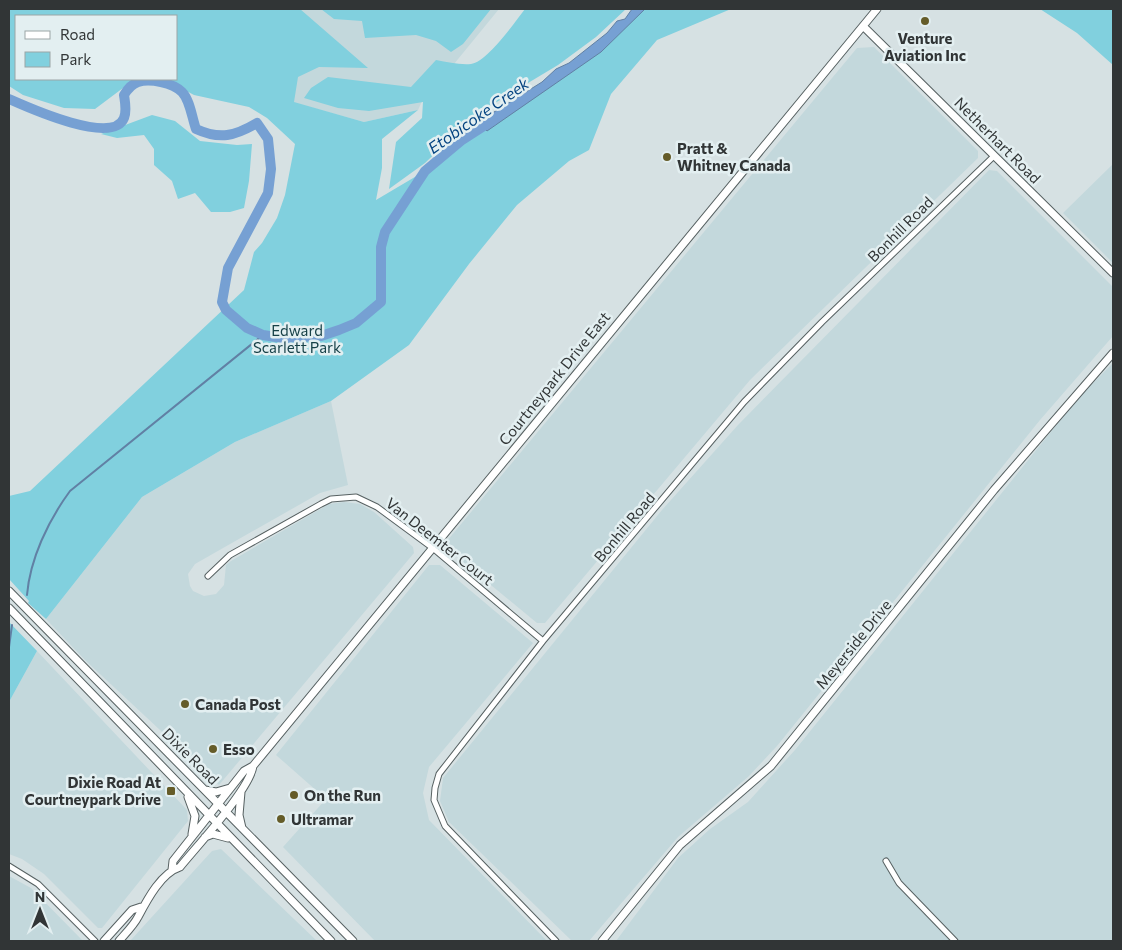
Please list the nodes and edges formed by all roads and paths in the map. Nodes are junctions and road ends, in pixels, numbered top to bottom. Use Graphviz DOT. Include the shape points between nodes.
graph roads {
  1 [pos="877,9"];
  2 [pos="863,26"];
  3 [pos="994,156"];
  4 [pos="1113,273"];
  5 [pos="1113,353"];
  6 [pos="434,549"];
  7 [pos="208,576"];
  8 [pos="9,591"];
  9 [pos="9,608"];
  10 [pos="39,622"];
  11 [pos="30,630"];
  12 [pos="543,641"];
  13 [pos="253,766"];
  14 [pos="232,786"];
  15 [pos="184,789"];
  16 [pos="205,790"];
  17 [pos="242,791"];
  18 [pos="218,804"];
  19 [pos="225,811"];
  20 [pos="209,817"];
  21 [pos="215,823"];
  22 [pos="242,829"];
  23 [pos="202,838"];
  24 [pos="230,839"];
  25 [pos="190,840"];
  26 [pos="886,861"];
  27 [pos="9,866"];
  28 [pos="172,870"];
  29 [pos="141,907"];
  30 [pos="95,941"];
  31 [pos="104,941"];
  32 [pos="119,941"];
  33 [pos="332,941"];
  34 [pos="353,941"];
  35 [pos="556,941"];
  36 [pos="602,941"];
  37 [pos="955,941"];
  1 -- 2 [label="street, Courtneypark Drive East"];
  2 -- 3 [label="street, Netherhart Road"];
  2 -- 6 [label="street, Courtneypark Drive East"];
  3 -- 4 [label="street, Netherhart Road"];
  3 -- 12 [label="street, Bonhill Road" via="744,402"];
  5 -- 36 [label="street, Meyerside Drive" via="994,490 773,764 680,845"];
  6 -- 7 [label="street, Van Deemter Court" via="377,507 356,497 344,497 321,504 235,552"];
  6 -- 12 [label="street, Van Deemter Court"];
  6 -- 13 [label="street, Courtneypark Drive East"];
  8 -- 10 [label="street, Dixie Road"];
  9 -- 11 [label="street, Dixie Road"];
  10 -- 11 [label="street"];
  10 -- 16 [label="street, Dixie Road"];
  11 -- 15 [label="street, Dixie Road"];
  12 -- 35 [label="street, Bonhill Road" via="439,774 434,800 445,826"];
  13 -- 14 [label="street, Courtneypark Drive East" via="244,771"];
  13 -- 17 [label="street, Courtneypark Drive East" via="252,776"];
  14 -- 16 [label="street" via="218,792"];
  14 -- 18 [label="street, Courtneypark Drive East"];
  15 -- 20 [label="street, Dixie Road"];
  15 -- 25 [label="street" via="196,816"];
  16 -- 18 [label="street, Dixie Road"];
  17 -- 19 [label="street, Courtneypark Drive East"];
  17 -- 22 [label="street" via="239,815"];
  18 -- 19 [label="street, Dixie Road"];
  18 -- 20 [label="street, Courtneypark Drive East"];
  19 -- 21 [label="street, Courtneypark Drive East"];
  19 -- 22 [label="street, Dixie Road"];
  20 -- 21 [label="street, Dixie Road"];
  20 -- 25 [label="street, Courtneypark Drive East"];
  21 -- 23 [label="street, Courtneypark Drive East"];
  21 -- 24 [label="street, Dixie Road"];
  22 -- 34 [label="street, Dixie Road"];
  23 -- 24 [label="street" via="213,834"];
  23 -- 28 [label="street, Courtneypark Drive East" via="180,867"];
  24 -- 33 [label="street, Dixie Road"];
  25 -- 28 [label="street, Courtneypark Drive East" via="173,861"];
  26 -- 37 [label="street" via="899,883"];
  27 -- 30 [label="street" via="38,884"];
  28 -- 29 [label="street, Courtneypark Drive East"];
  29 -- 31 [label="street, Courtneypark Drive East" via="132,910"];
  29 -- 32 [label="street, Courtneypark Drive East" via="138,917"];
}
